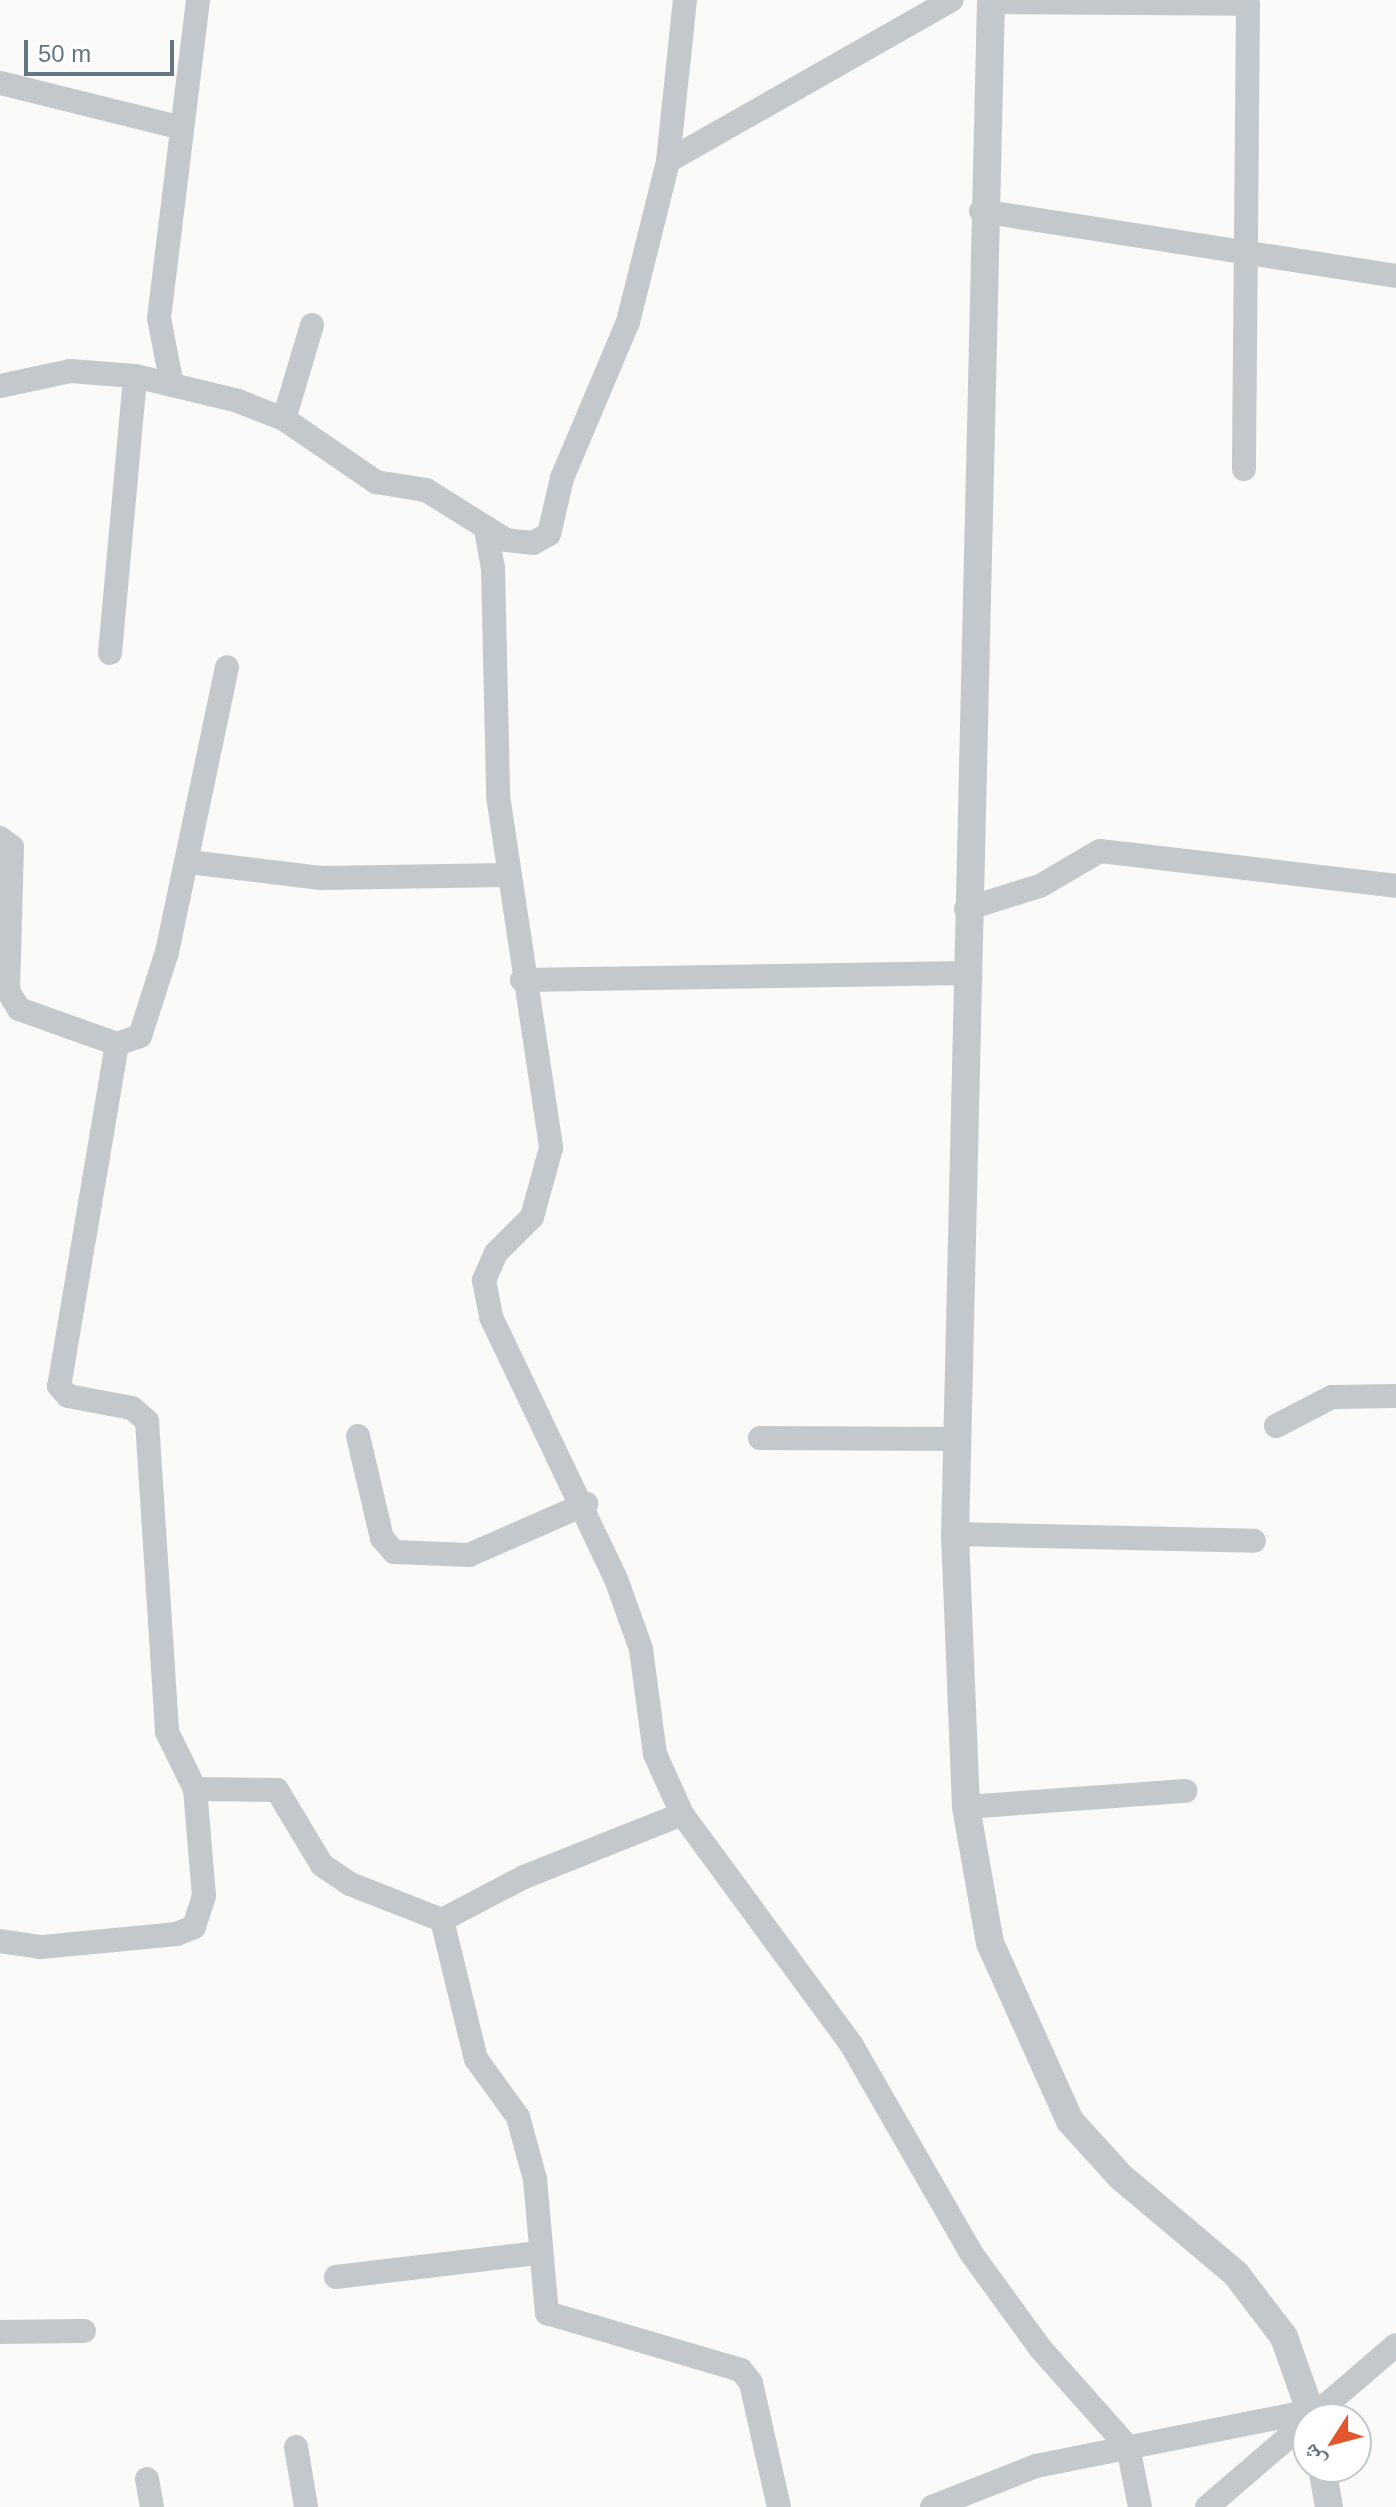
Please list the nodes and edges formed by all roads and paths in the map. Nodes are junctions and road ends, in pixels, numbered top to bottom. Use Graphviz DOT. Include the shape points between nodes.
graph roads {
  1 [pos="198,0"];
  2 [pos="685,0"];
  3 [pos="951,0"];
  4 [pos="991,1"];
  5 [pos="0,83"];
  6 [pos="178,127"];
  7 [pos="668,161"];
  8 [pos="981,211"];
  9 [pos="1243,256"];
  10 [pos="1396,276"];
  11 [pos="312,325"];
  12 [pos="135,376"];
  13 [pos="172,385"];
  14 [pos="0,386"];
  15 [pos="284,419"];
  16 [pos="1244,469"];
  17 [pos="486,529"];
  18 [pos="110,653"];
  19 [pos="227,667"];
  20 [pos="0,838"];
  21 [pos="189,862"];
  22 [pos="508,875"];
  23 [pos="1396,886"];
  24 [pos="966,909"];
  25 [pos="965,973"];
  26 [pos="522,980"];
  27 [pos="117,1044"];
  28 [pos="1396,1396"];
  29 [pos="1276,1426"];
  30 [pos="358,1436"];
  31 [pos="760,1438"];
  32 [pos="957,1439"];
  33 [pos="586,1504"];
  34 [pos="955,1534"];
  35 [pos="1254,1541"];
  36 [pos="195,1789"];
  37 [pos="1185,1791"];
  38 [pos="966,1807"];
  39 [pos="682,1814"];
  40 [pos="442,1920"];
  41 [pos="0,1941"];
  42 [pos="538,2253"];
  43 [pos="336,2277"];
  44 [pos="84,2331"];
  45 [pos="0,2332"];
  46 [pos="1396,2345"];
  47 [pos="1308,2403"];
  48 [pos="1326,2403"];
  49 [pos="1292,2418"];
  50 [pos="1292,2433"];
  51 [pos="296,2447"];
  52 [pos="1128,2447"];
  53 [pos="147,2479"];
  54 [pos="1325,2483"];
  55 [pos="152,2507"];
  56 [pos="306,2507"];
  57 [pos="779,2507"];
  58 [pos="932,2507"];
  59 [pos="1140,2507"];
  60 [pos="1207,2507"];
  61 [pos="1329,2507"];
  1 -- 6 [label="street"];
  2 -- 7 [label="street"];
  3 -- 7 [label="street"];
  4 -- 8 [label="street"];
  4 -- 9 [label="street" via="1248,4"];
  5 -- 6 [label="street"];
  6 -- 13 [label="street" via="159,318"];
  7 -- 17 [label="street" via="628,322 562,478 549,534 533,543"];
  8 -- 9 [label="street"];
  8 -- 24 [label="street"];
  9 -- 10 [label="street"];
  9 -- 16 [label="street"];
  11 -- 15 [label="street"];
  12 -- 13 [label="street"];
  12 -- 14 [label="street" via="70,371"];
  12 -- 18 [label="street"];
  13 -- 15 [label="street"];
  15 -- 17 [label="street" via="376,482 426,490 460,504"];
  17 -- 22 [label="street"];
  19 -- 21 [label="street"];
  20 -- 27 [label="street" via="12,847 8,991 19,1009"];
  21 -- 22 [label="street" via="321,878"];
  21 -- 27 [label="street" via="140,1036"];
  22 -- 26 [label="street"];
  23 -- 24 [label="street" via="1100,851 1040,886"];
  24 -- 25 [label="street"];
  25 -- 26 [label="street"];
  25 -- 32 [label="street"];
  26 -- 33 [label="street" via="551,1148 532,1217 496,1253 484,1280 491,1317"];
  27 -- 36 [label="street" via="59,1386 68,1396 132,1408 147,1421 167,1732"];
  28 -- 29 [label="street" via="1332,1397"];
  30 -- 33 [label="street" via="382,1538 394,1552 469,1555"];
  31 -- 32 [label="street"];
  32 -- 34 [label="street"];
  33 -- 39 [label="street" via="641,1649 655,1754"];
  34 -- 35 [label="street"];
  34 -- 38 [label="street"];
  36 -- 40 [label="street" via="277,1790 322,1865 350,1884"];
  36 -- 41 [label="street" via="204,1896 194,1927 41,1947"];
  37 -- 38 [label="street"];
  38 -- 47 [label="street" via="990,1943 1070,2121 1121,2177 1236,2274 1284,2337"];
  39 -- 40 [label="street" via="524,1877"];
  39 -- 52 [label="street" via="851,2044 971,2253 1040,2348"];
  40 -- 42 [label="street" via="476,2059 518,2117 535,2179"];
  42 -- 43 [label="street"];
  42 -- 57 [label="street" via="547,2313 559,2322 741,2370 751,2383"];
  44 -- 45 [label="street"];
  46 -- 48 [label="street"];
  49 -- 52 [label="street"];
  50 -- 60 [label="street"];
  51 -- 56 [label="street"];
  52 -- 58 [label="street" via="1036,2466"];
  52 -- 59 [label="street"];
  53 -- 55 [label="street"];
  54 -- 61 [label="street"];
}
